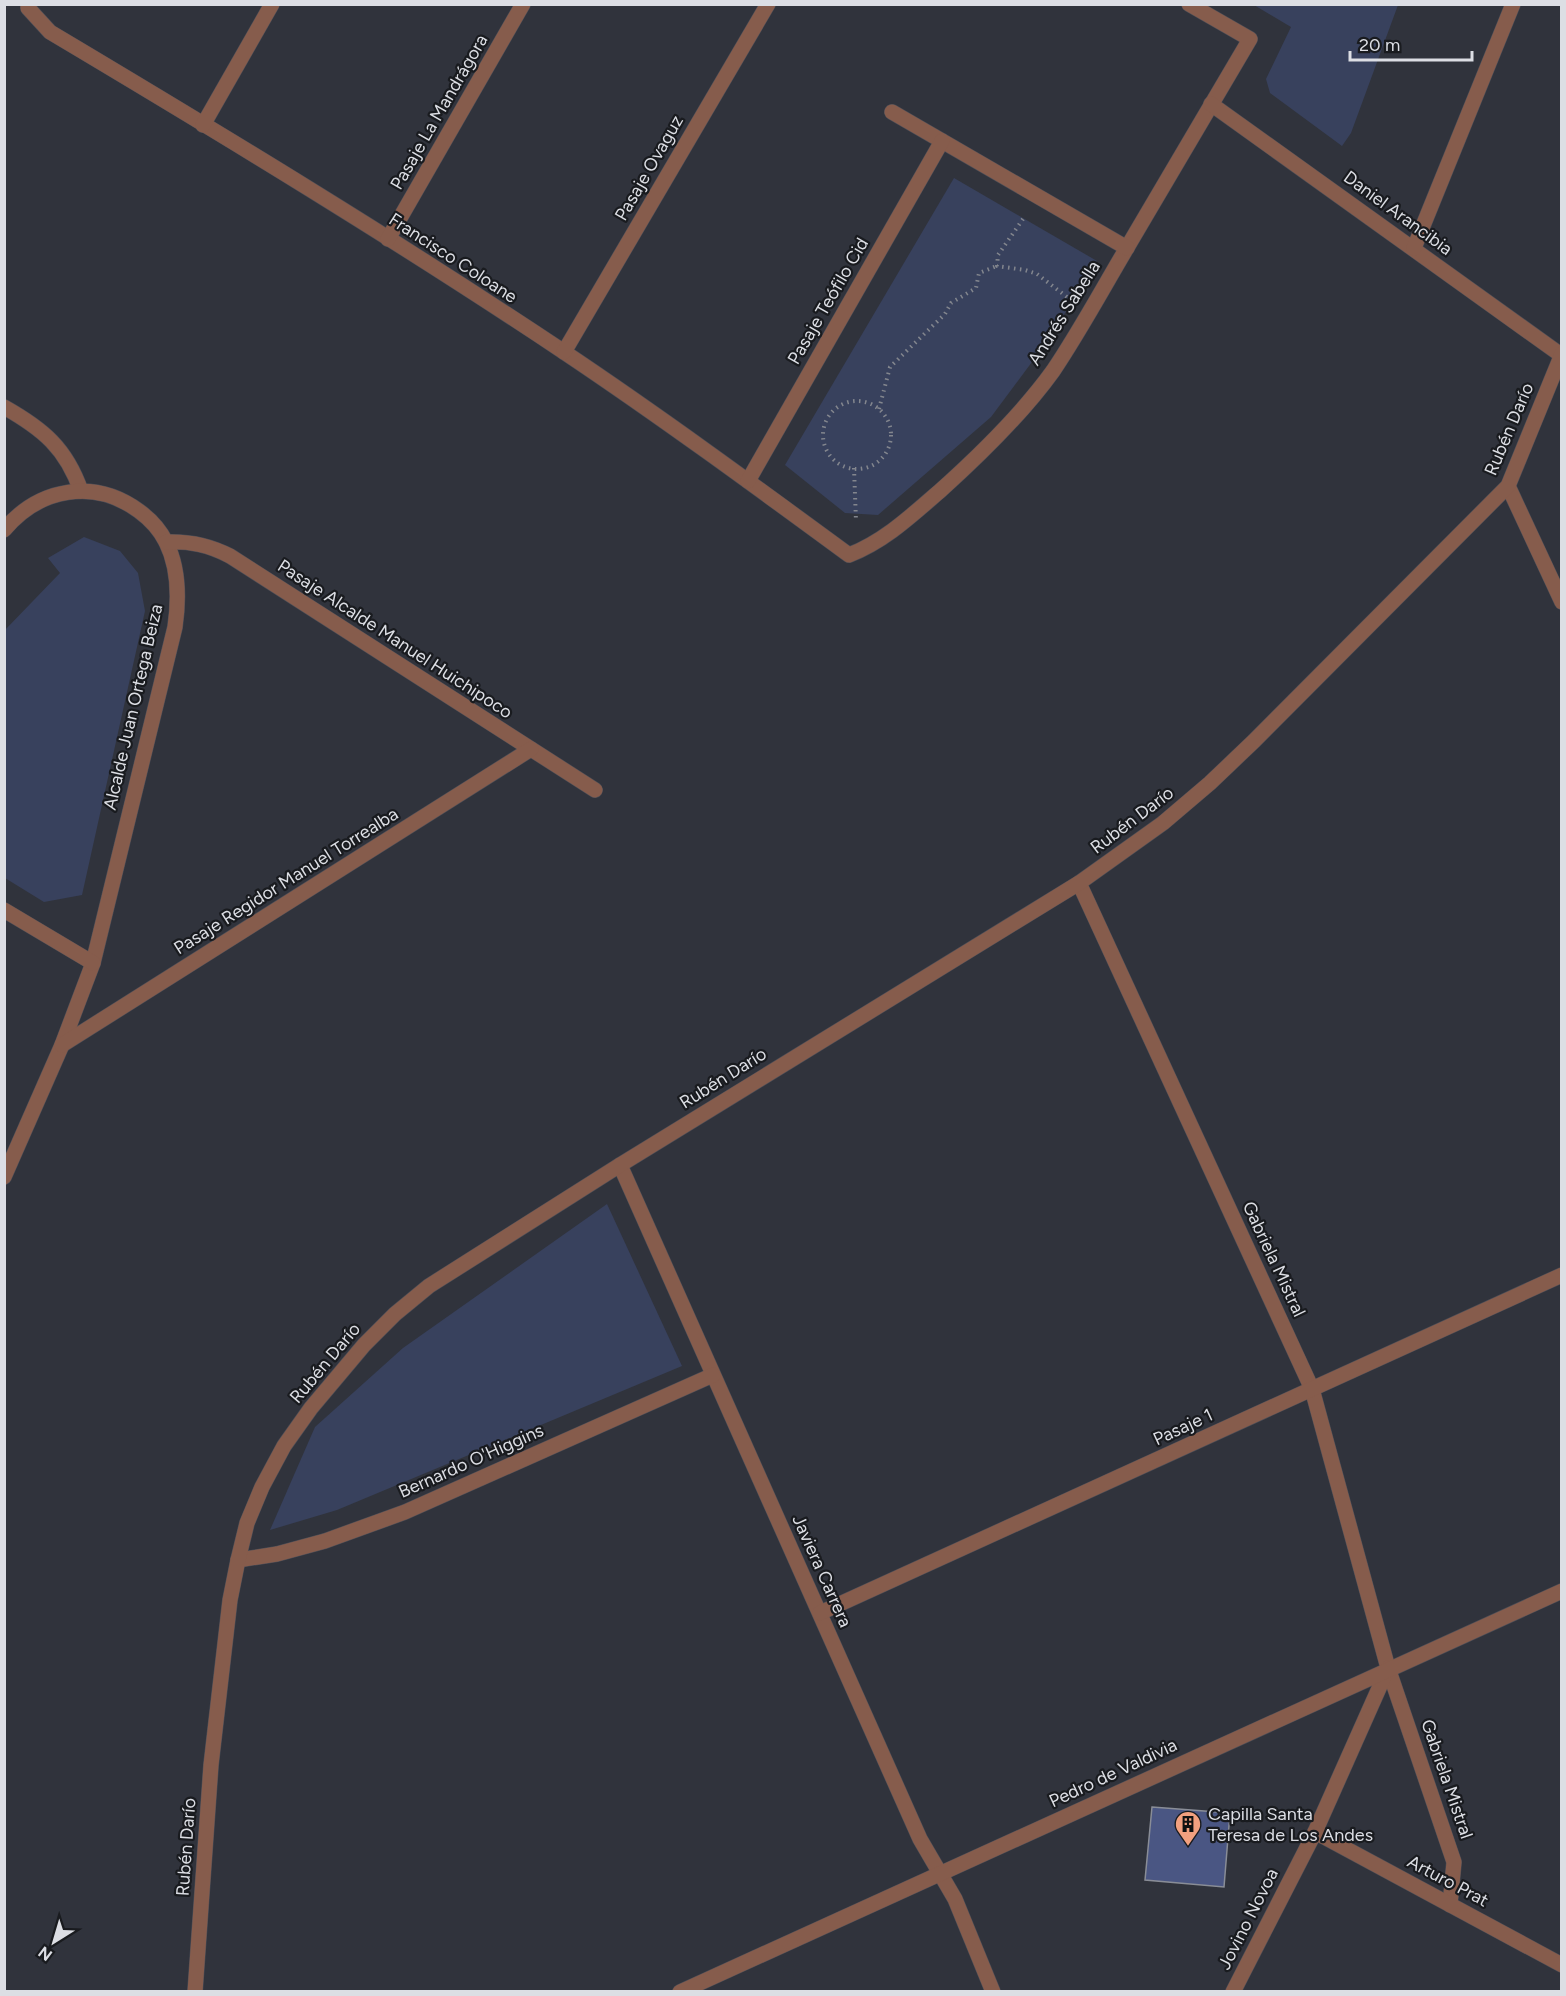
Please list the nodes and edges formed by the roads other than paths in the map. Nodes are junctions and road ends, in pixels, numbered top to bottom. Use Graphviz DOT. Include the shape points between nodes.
graph roads {
  1 [pos="272,4"];
  2 [pos="523,4"];
  3 [pos="768,4"];
  4 [pos="1189,4"];
  5 [pos="1513,4"];
  6 [pos="28,6"];
  7 [pos="1211,104"];
  8 [pos="892,112"];
  9 [pos="203,125"];
  10 [pos="942,141"];
  11 [pos="388,239"];
  12 [pos="1127,248"];
  13 [pos="1414,248"];
  14 [pos="564,352"];
  15 [pos="1561,355"];
  16 [pos="4,407"];
  17 [pos="748,481"];
  18 [pos="1508,486"];
  19 [pos="81,491"];
  20 [pos="4,530"];
  21 [pos="166,542"];
  22 [pos="853,554"];
  23 [pos="1562,602"];
  24 [pos="531,749"];
  25 [pos="595,790"];
  26 [pos="1078,883"];
  27 [pos="4,910"];
  28 [pos="93,963"];
  29 [pos="62,1045"];
  30 [pos="620,1165"];
  31 [pos="4,1177"];
  32 [pos="1562,1275"];
  33 [pos="713,1375"];
  34 [pos="1312,1389"];
  35 [pos="238,1560"];
  36 [pos="1562,1591"];
  37 [pos="820,1614"];
  38 [pos="1388,1668"];
  39 [pos="1316,1832"];
  40 [pos="940,1874"];
  41 [pos="1450,1905"];
  42 [pos="1562,1965"];
  43 [pos="195,1992"];
  44 [pos="680,1992"];
  45 [pos="993,1992"];
  46 [pos="1233,1992"];
  1 -- 9 [label="street"];
  2 -- 11 [label="street, Pasaje La Mandrágora"];
  3 -- 14 [label="street, Pasaje Ovaguz"];
  4 -- 7 [label="street, Andrés Sabella" via="1250,39"];
  5 -- 13 [label="street"];
  6 -- 9 [label="street, Francisco Coloane" via="50,32"];
  7 -- 12 [label="street, Andrés Sabella"];
  7 -- 13 [label="street, Daniel Arancibia"];
  8 -- 10 [label="street"];
  9 -- 11 [label="street, Francisco Coloane"];
  10 -- 12 [label="street"];
  10 -- 17 [label="street, Pasaje Teófilo Cid"];
  11 -- 14 [label="street, Francisco Coloane"];
  12 -- 22 [label="street, Andrés Sabella" via="1052,372 1023,407 901,525"];
  13 -- 15 [label="street, Daniel Arancibia"];
  14 -- 17 [label="street, Francisco Coloane"];
  15 -- 18 [label="street, Rubén Darío"];
  16 -- 19 [label="street" via="50,438 75,472"];
  17 -- 22 [label="street, Francisco Coloane"];
  18 -- 23 [label="street"];
  18 -- 26 [label="street, Rubén Darío" via="1210,783 1163,824"];
  19 -- 20 [label="street, Alcalde Juan Ortega Beiza" via="37,502"];
  19 -- 21 [label="street, Alcalde Juan Ortega Beiza" via="130,504 156,527"];
  21 -- 24 [label="street, Pasaje Alcalde Manuel Huichipoco" via="198,543 230,556"];
  21 -- 28 [label="street, Alcalde Juan Ortega Beiza" via="178,587 175,627"];
  24 -- 25 [label="street, Pasaje Alcalde Manuel Huichipoco"];
  24 -- 29 [label="street, Pasaje Regidor Manuel Torrealba"];
  26 -- 30 [label="street, Rubén Darío"];
  26 -- 34 [label="street, Gabriela Mistral"];
  27 -- 28 [label="street"];
  28 -- 29 [label="street, Alcalde Juan Ortega Beiza"];
  29 -- 31 [label="street, Alcalde Juan Ortega Beiza"];
  30 -- 33 [label="street, Javiera Carrera"];
  30 -- 35 [label="street, Rubén Darío" via="429,1286 364,1345 284,1446 247,1522"];
  32 -- 34 [label="street, Pasaje 1"];
  33 -- 35 [label="street, Bernardo O'Higgins" via="405,1512 325,1541"];
  33 -- 37 [label="street, Javiera Carrera"];
  34 -- 37 [label="street, Pasaje 1"];
  34 -- 38 [label="street, Gabriela Mistral"];
  35 -- 43 [label="street, Rubén Darío" via="211,1765"];
  36 -- 38 [label="street, Pedro de Valdivia"];
  37 -- 40 [label="street, Javiera Carrera" via="920,1839"];
  38 -- 39 [label="street"];
  38 -- 40 [label="street, Pedro de Valdivia"];
  38 -- 41 [label="street, Gabriela Mistral" via="1454,1862"];
  39 -- 41 [label="street, Arturo Prat"];
  39 -- 46 [label="street, Jovino Novoa"];
  40 -- 44 [label="street, Pedro de Valdivia"];
  40 -- 45 [label="street, Javiera Carrera" via="955,1899"];
  41 -- 42 [label="street, Arturo Prat"];
}
